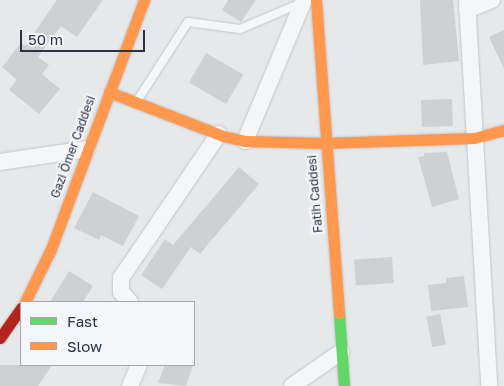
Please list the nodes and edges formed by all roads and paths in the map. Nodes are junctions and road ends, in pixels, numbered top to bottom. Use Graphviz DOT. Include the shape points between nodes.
graph roads {
  1 [pos="144,0"];
  2 [pos="492,0"];
  3 [pos="308,1"];
  4 [pos="467,5"];
  5 [pos="109,92"];
  6 [pos="136,103"];
  7 [pos="504,130"];
  8 [pos="219,134"];
  9 [pos="474,138"];
  10 [pos="246,141"];
  11 [pos="324,143"];
  12 [pos="87,149"];
  13 [pos="0,162"];
  14 [pos="26,301"];
  15 [pos="129,301"];
  16 [pos="20,309"];
  17 [pos="0,338"];
  18 [pos="341,352"];
  19 [pos="139,366"];
  20 [pos="134,385"];
  21 [pos="292,386"];
  22 [pos="344,386"];
  23 [pos="489,386"];
  1 -- 5 [label="street, Gazi Ömer Caddesi"];
  2 -- 4 [label="street"];
  3 -- 6 [label="lane" via="240,29 188,22"];
  3 -- 10 [label="street"];
  3 -- 11 [label="street, Fatih Caddesi"];
  4 -- 9 [label="street"];
  5 -- 6 [label="street"];
  5 -- 12 [label="street, Gazi Ömer Caddesi"];
  6 -- 8 [label="street"];
  7 -- 9 [label="street"];
  8 -- 10 [label="street"];
  8 -- 15 [label="street" via="121,278 121,292"];
  9 -- 11 [label="street"];
  9 -- 23 [label="street"];
  10 -- 11 [label="street"];
  11 -- 18 [label="street, Fatih Caddesi"];
  12 -- 13 [label="street"];
  12 -- 14 [label="street, Gazi Ömer Caddesi" via="51,250"];
  16 -- 17 [label="street"];
  18 -- 21 [label="street" via="322,362"];
  18 -- 22 [label="street, Fatih Caddesi"];
  19 -- 20 [label="street"];
}
